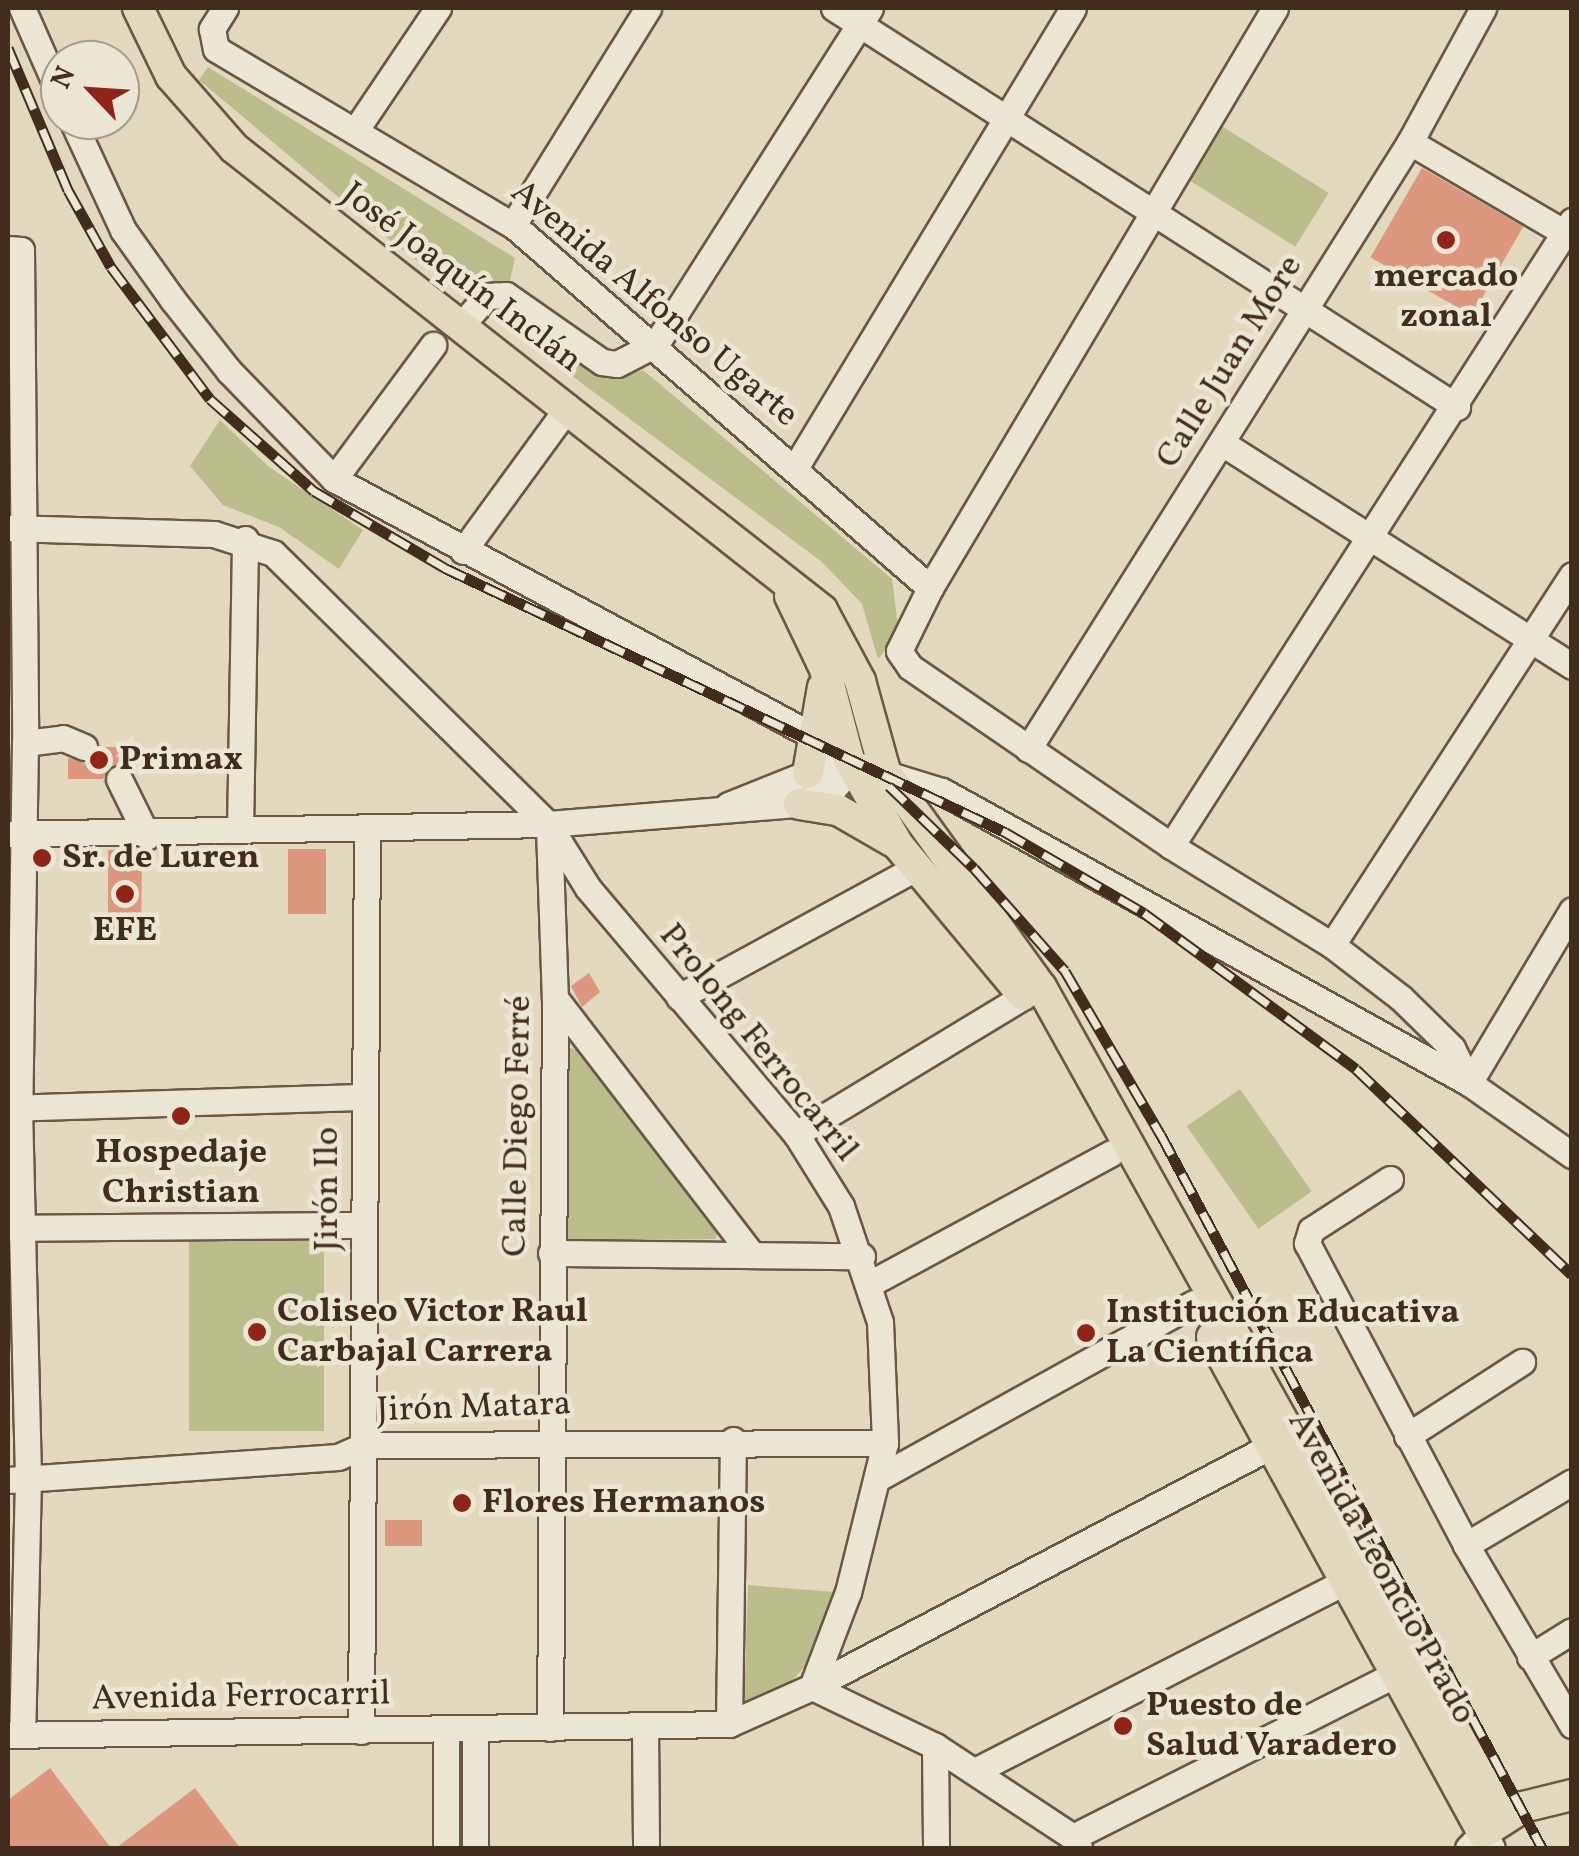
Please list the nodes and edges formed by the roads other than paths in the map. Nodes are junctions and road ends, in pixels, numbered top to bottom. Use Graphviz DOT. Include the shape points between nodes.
graph roads {
  1 [pos="22,8"];
  2 [pos="138,8"];
  3 [pos="225,8"];
  4 [pos="438,8"];
  5 [pos="648,8"];
  6 [pos="834,8"];
  7 [pos="1073,8"];
  8 [pos="1275,8"];
  9 [pos="1483,8"];
  10 [pos="865,16"];
  11 [pos="40,49"];
  12 [pos="1010,117"];
  13 [pos="358,128"];
  14 [pos="81,140"];
  15 [pos="1410,142"];
  16 [pos="1158,213"];
  17 [pos="513,226"];
  18 [pos="1569,231"];
  19 [pos="14,250"];
  20 [pos="1305,306"];
  21 [pos="460,326"];
  22 [pos="656,344"];
  23 [pos="433,346"];
  24 [pos="1457,406"];
  25 [pos="568,407"];
  26 [pos="1222,443"];
  27 [pos="795,468"];
  28 [pos="334,480"];
  29 [pos="15,528"];
  30 [pos="1371,539"];
  31 [pos="245,540"];
  32 [pos="463,551"];
  33 [pos="1572,575"];
  34 [pos="776,577"];
  35 [pos="930,588"];
  36 [pos="1532,644"];
  37 [pos="1572,666"];
  38 [pos="825,669"];
  39 [pos="818,738"];
  40 [pos="25,743"];
  41 [pos="84,747"];
  42 [pos="1028,749"];
  43 [pos="853,766"];
  44 [pos="885,772"];
  45 [pos="808,773"];
  46 [pos="119,779"];
  47 [pos="799,804"];
  48 [pos="728,805"];
  49 [pos="548,824"];
  50 [pos="367,826"];
  51 [pos="240,830"];
  52 [pos="15,835"];
  53 [pos="147,836"];
  54 [pos="1170,846"];
  55 [pos="907,856"];
  56 [pos="1572,910"];
  57 [pos="1332,945"];
  58 [pos="1024,996"];
  59 [pos="555,998"];
  60 [pos="679,998"];
  61 [pos="1469,1083"];
  62 [pos="364,1097"];
  63 [pos="13,1108"];
  64 [pos="796,1134"];
  65 [pos="1111,1153"];
  66 [pos="1572,1155"];
  67 [pos="1390,1179"];
  68 [pos="363,1225"];
  69 [pos="16,1228"];
  70 [pos="751,1253"];
  71 [pos="552,1254"];
  72 [pos="862,1256"];
  73 [pos="871,1283"];
  74 [pos="1194,1304"];
  75 [pos="1522,1362"];
  76 [pos="1406,1436"];
  77 [pos="552,1440"];
  78 [pos="734,1440"];
  79 [pos="885,1442"];
  80 [pos="365,1445"];
  81 [pos="1271,1446"];
  82 [pos="880,1477"];
  83 [pos="18,1479"];
  84 [pos="1572,1482"];
  85 [pos="1466,1544"];
  86 [pos="1346,1582"];
  87 [pos="1572,1631"];
  88 [pos="1530,1656"];
  89 [pos="1395,1674"];
  90 [pos="812,1687"];
  91 [pos="729,1724"];
  92 [pos="1572,1725"];
  93 [pos="645,1727"];
  94 [pos="550,1728"];
  95 [pos="475,1729"];
  96 [pos="446,1730"];
  97 [pos="361,1731"];
  98 [pos="15,1735"];
  99 [pos="935,1746"];
  100 [pos="975,1771"];
  101 [pos="1572,1794"];
  102 [pos="1490,1840"];
  103 [pos="1076,1843"];
  104 [pos="446,1848"];
  105 [pos="475,1848"];
  106 [pos="646,1848"];
  107 [pos="936,1848"];
  1 -- 11 [label="street"];
  2 -- 21 [label="main road, José Joaquín Inclán" via="198,114 286,192"];
  3 -- 13 [label="street, Avenida Alfonso Ugarte" via="211,40"];
  4 -- 13 [label="street"];
  5 -- 17 [label="street"];
  6 -- 10 [label="street"];
  7 -- 12 [label="street"];
  8 -- 16 [label="street"];
  9 -- 15 [label="street, Calle Juan More"];
  10 -- 12 [label="street"];
  10 -- 22 [label="street"];
  12 -- 16 [label="street"];
  12 -- 27 [label="street"];
  13 -- 17 [label="street, Avenida Alfonso Ugarte"];
  14 -- 28 [label="street" via="123,230 163,286 229,371"];
  15 -- 18 [label="street"];
  15 -- 20 [label="street, Calle Juan More"];
  16 -- 20 [label="street"];
  16 -- 35 [label="street"];
  17 -- 22 [label="street, Avenida Alfonso Ugarte"];
  18 -- 24 [label="street"];
  19 -- 29 [label="street"];
  20 -- 24 [label="street"];
  20 -- 26 [label="street, Calle Juan More"];
  21 -- 22 [label="street" via="487,296 506,295 602,362 617,364"];
  21 -- 25 [label="main road, José Joaquín Inclán"];
  22 -- 27 [label="street, Avenida Alfonso Ugarte"];
  23 -- 28 [label="street"];
  24 -- 30 [label="street"];
  25 -- 32 [label="street"];
  25 -- 34 [label="main road, José Joaquín Inclán"];
  26 -- 30 [label="street"];
  26 -- 42 [label="street, Calle Juan More"];
  27 -- 35 [label="street, Avenida Alfonso Ugarte"];
  28 -- 32 [label="street"];
  29 -- 31 [label="street"];
  29 -- 40 [label="street"];
  30 -- 36 [label="street"];
  30 -- 54 [label="street"];
  31 -- 49 [label="street, Prolong Ferrocarril" via="296,571"];
  31 -- 51 [label="street"];
  32 -- 39 [label="street"];
  33 -- 36 [label="street"];
  34 -- 38 [label="main road, José Joaquín Inclán" via="799,607"];
  34 -- 44 [label="main road, José Joaquín Inclán" via="822,610 860,681"];
  35 -- 42 [label="street" via="899,651 910,667"];
  36 -- 37 [label="street"];
  36 -- 57 [label="street"];
  38 -- 39 [label="main road"];
  38 -- 43 [label="main road, Avenida Leoncio Prado"];
  39 -- 43 [label="street"];
  39 -- 45 [label="main road"];
  40 -- 41 [label="street" via="63,738"];
  40 -- 52 [label="street"];
  42 -- 54 [label="street"];
  43 -- 44 [label="street"];
  43 -- 45 [label="street"];
  43 -- 47 [label="street" via="834,789"];
  43 -- 55 [label="main road, Avenida Leoncio Prado"];
  44 -- 61 [label="street" via="1013,826"];
  44 -- 102 [label="main road, Avenida Leoncio Prado" via="1040,987"];
  45 -- 48 [label="street"];
  46 -- 53 [label="street"];
  47 -- 48 [label="street"];
  47 -- 55 [label="main road" via="838,810"];
  48 -- 49 [label="street"];
  49 -- 50 [label="street"];
  49 -- 59 [label="street, Calle Diego Ferré"];
  49 -- 60 [label="street, Prolong Ferrocarril" via="588,888"];
  50 -- 51 [label="street"];
  50 -- 62 [label="street, Jirón Ilo"];
  51 -- 53 [label="street"];
  52 -- 53 [label="street"];
  52 -- 63 [label="street"];
  54 -- 57 [label="street"];
  55 -- 58 [label="main road, Avenida Leoncio Prado"];
  55 -- 60 [label="street"];
  56 -- 61 [label="street"];
  57 -- 61 [label="street" via="1452,1048"];
  58 -- 64 [label="street"];
  58 -- 65 [label="main road, Avenida Leoncio Prado"];
  59 -- 70 [label="street"];
  59 -- 71 [label="street, Calle Diego Ferré"];
  60 -- 64 [label="street, Prolong Ferrocarril"];
  61 -- 66 [label="street"];
  62 -- 63 [label="street"];
  62 -- 68 [label="street, Jirón Ilo"];
  63 -- 69 [label="street"];
  64 -- 72 [label="street, Prolong Ferrocarril" via="842,1206"];
  65 -- 73 [label="street"];
  65 -- 74 [label="main road, Avenida Leoncio Prado"];
  67 -- 76 [label="street" via="1306,1236"];
  68 -- 69 [label="street"];
  68 -- 80 [label="street, Jirón Ilo"];
  69 -- 83 [label="street"];
  70 -- 71 [label="street"];
  70 -- 72 [label="street"];
  71 -- 77 [label="street, Calle Diego Ferré"];
  72 -- 73 [label="street, Prolong Ferrocarril"];
  73 -- 79 [label="street, Prolong Ferrocarril" via="880,1322"];
  74 -- 81 [label="main road, Avenida Leoncio Prado"];
  74 -- 82 [label="street"];
  75 -- 76 [label="street"];
  76 -- 85 [label="street"];
  77 -- 78 [label="street, Jirón Matara"];
  77 -- 80 [label="street, Jirón Matara"];
  77 -- 94 [label="street, Calle Diego Ferré"];
  78 -- 79 [label="street, Jirón Matara"];
  78 -- 91 [label="street"];
  79 -- 82 [label="street, Prolong Ferrocarril"];
  80 -- 83 [label="street, Jirón Matara" via="338,1457"];
  80 -- 97 [label="street, Jirón Ilo"];
  81 -- 86 [label="main road, Avenida Leoncio Prado"];
  81 -- 90 [label="street"];
  82 -- 90 [label="street, Prolong Ferrocarril"];
  83 -- 98 [label="street"];
  84 -- 85 [label="street"];
  85 -- 88 [label="street"];
  86 -- 89 [label="main road, Avenida Leoncio Prado"];
  86 -- 100 [label="street"];
  87 -- 88 [label="street"];
  88 -- 92 [label="street"];
  89 -- 102 [label="main road, Avenida Leoncio Prado"];
  89 -- 103 [label="street"];
  90 -- 91 [label="street"];
  90 -- 99 [label="street"];
  91 -- 93 [label="street"];
  93 -- 94 [label="street"];
  93 -- 106 [label="street"];
  94 -- 95 [label="street"];
  95 -- 96 [label="street, Avenida Ferrocarril"];
  95 -- 105 [label="street"];
  96 -- 97 [label="street, Avenida Ferrocarril"];
  96 -- 104 [label="street"];
  97 -- 98 [label="street, Avenida Ferrocarril"];
  99 -- 100 [label="street"];
  99 -- 107 [label="street"];
  100 -- 103 [label="street"];
  101 -- 102 [label="main road"];
}
